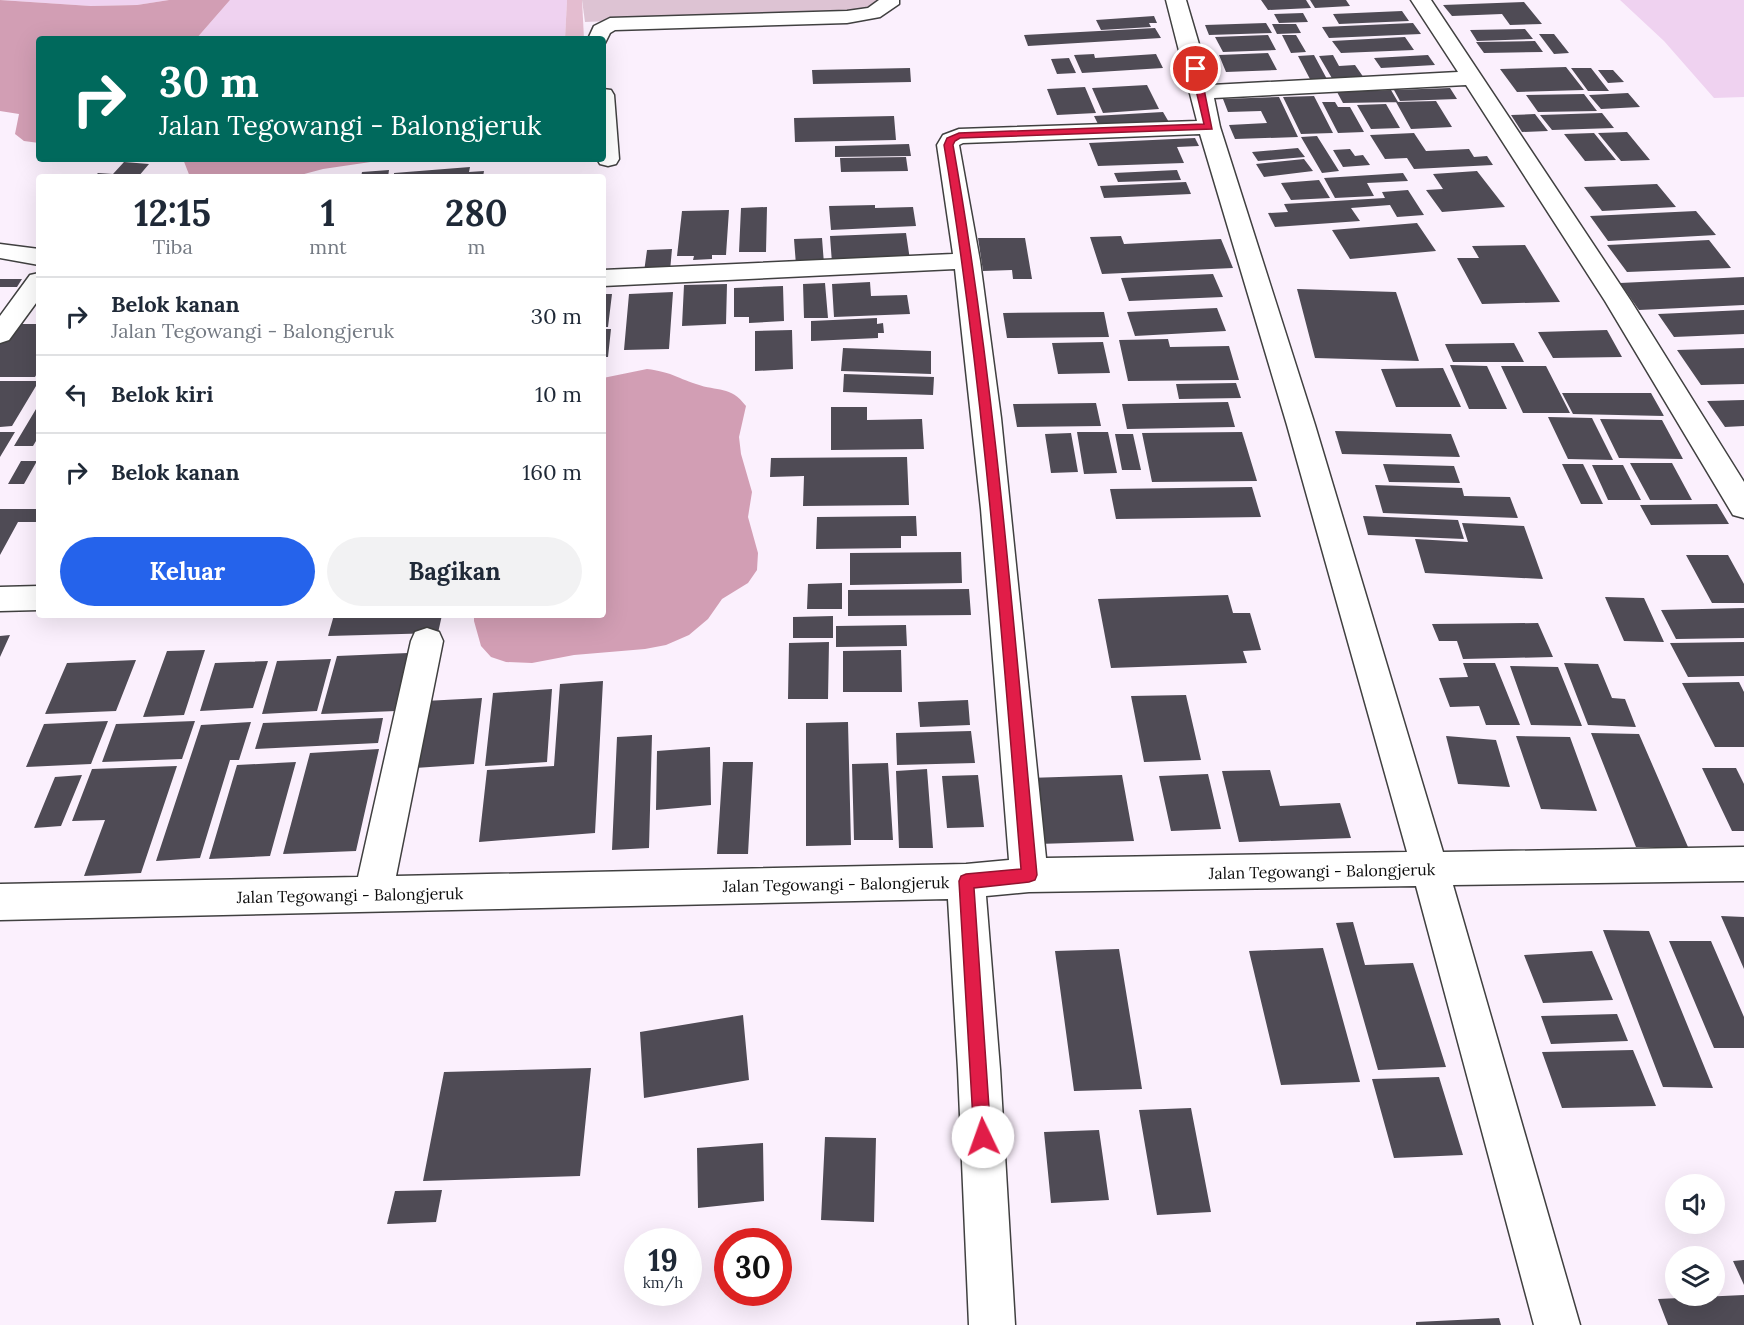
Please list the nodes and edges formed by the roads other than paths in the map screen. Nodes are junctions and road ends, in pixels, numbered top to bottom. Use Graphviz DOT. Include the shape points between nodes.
graph roads {
  1 [pos="889,0"];
  2 [pos="1176,0"];
  3 [pos="1421,0"];
  4 [pos="599,36"];
  5 [pos="1470,78"];
  6 [pos="1202,92"];
  7 [pos="1209,127"];
  8 [pos="606,133"];
  9 [pos="608,159"];
  10 [pos="0,251"];
  11 [pos="36,257"];
  12 [pos="968,261"];
  13 [pos="606,278"];
  14 [pos="36,285"];
  15 [pos="0,334"];
  16 [pos="1744,507"];
  17 [pos="36,598"];
  18 [pos="0,599"];
  19 [pos="427,641"];
  20 [pos="1744,864"];
  21 [pos="1431,869"];
  22 [pos="1029,875"];
  23 [pos="966,881"];
  24 [pos="373,895"];
  25 [pos="0,902"];
  26 [pos="992,1325"];
  27 [pos="1557,1325"];
  1 -- 4 [label="street" via="889,4 873,13 848,17 610,24"];
  2 -- 6 [label="street"];
  3 -- 5 [label="street"];
  5 -- 6 [label="street"];
  5 -- 16 [label="street" via="1618,301"];
  6 -- 7 [label="street"];
  7 -- 12 [label="street" via="959,136 951,140 948,145"];
  7 -- 21 [label="street" via="1278,344"];
  8 -- 9 [label="street"];
  10 -- 11 [label="street"];
  12 -- 13 [label="street"];
  12 -- 22 [label="street" via="993,472"];
  14 -- 15 [label="street"];
  17 -- 18 [label="street"];
  19 -- 24 [label="street"];
  20 -- 21 [label="street, Jalan Tegowangi - Balongjeruk"];
  21 -- 22 [label="street, Jalan Tegowangi - Balongjeruk"];
  21 -- 27 [label="street"];
  22 -- 23 [label="street, Jalan Tegowangi - Balongjeruk"];
  23 -- 24 [label="street, Jalan Tegowangi - Balongjeruk"];
  23 -- 26 [label="street"];
  24 -- 25 [label="street, Jalan Tegowangi - Balongjeruk"];
}
